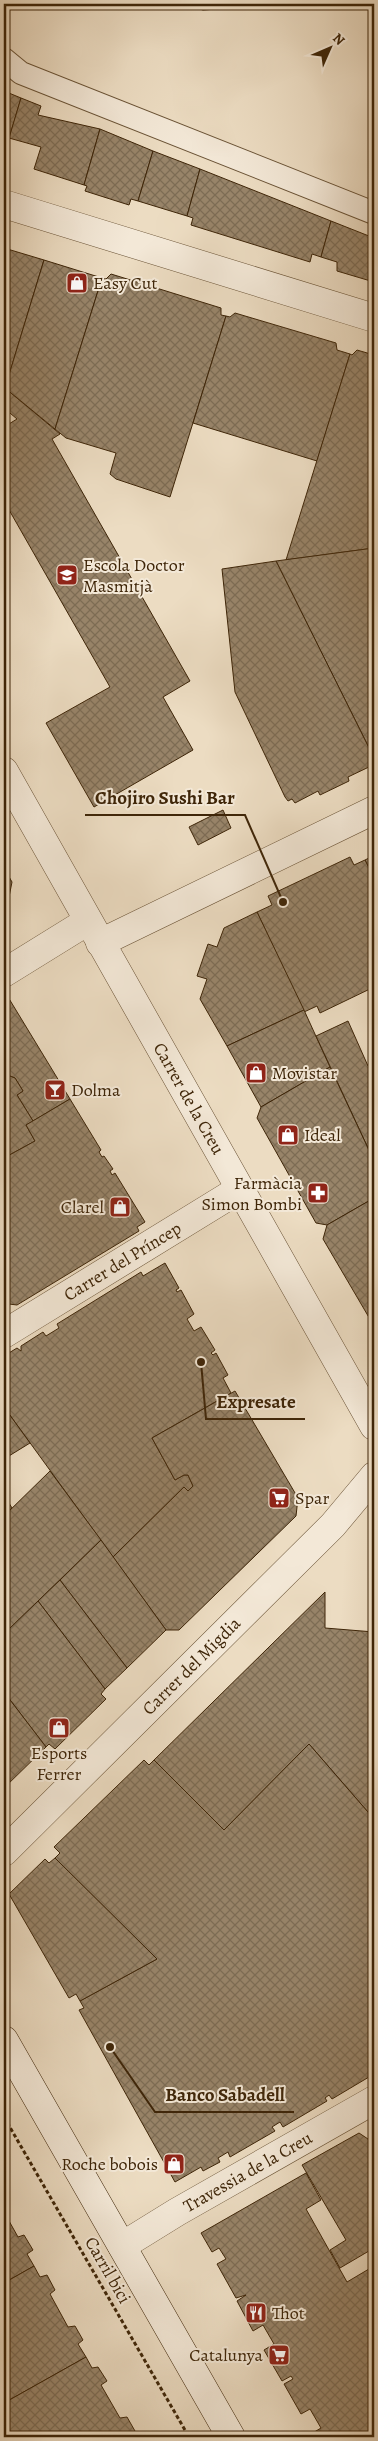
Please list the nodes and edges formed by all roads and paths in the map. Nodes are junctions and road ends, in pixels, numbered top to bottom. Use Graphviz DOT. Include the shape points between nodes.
graph roads {
  1 [pos="4,59"];
  2 [pos="4,204"];
  3 [pos="374,213"];
  4 [pos="374,318"];
  5 [pos="4,771"];
  6 [pos="374,810"];
  7 [pos="94,932"];
  8 [pos="4,972"];
  9 [pos="291,1180"];
  10 [pos="285,1184"];
  11 [pos="240,1189"];
  12 [pos="4,1334"];
  13 [pos="374,1426"];
  14 [pos="374,1476"];
  15 [pos="4,1852"];
  16 [pos="4,2040"];
  17 [pos="374,2100"];
  18 [pos="4,2117"];
  19 [pos="122,2246"];
  20 [pos="189,2437"];
  21 [pos="231,2437"];
  1 -- 3 [label="lane" via="21,73"];
  2 -- 4 [label="street"];
  5 -- 7 [label="street, Carrer de la Creu"];
  6 -- 7 [label="street"];
  7 -- 8 [label="street"];
  7 -- 11 [label="street, Carrer de la Creu"];
  9 -- 10 [label="path"];
  11 -- 12 [label="street, Carrer del Príncep"];
  11 -- 13 [label="street, Carrer de la Creu"];
  14 -- 15 [label="street, Carrer del Migdia" via="333,1525"];
  16 -- 19 [label="street"];
  17 -- 19 [label="street, Travessia de la Creu"];
  18 -- 20 [label="path, Carril bici"];
  19 -- 21 [label="street"];
}
